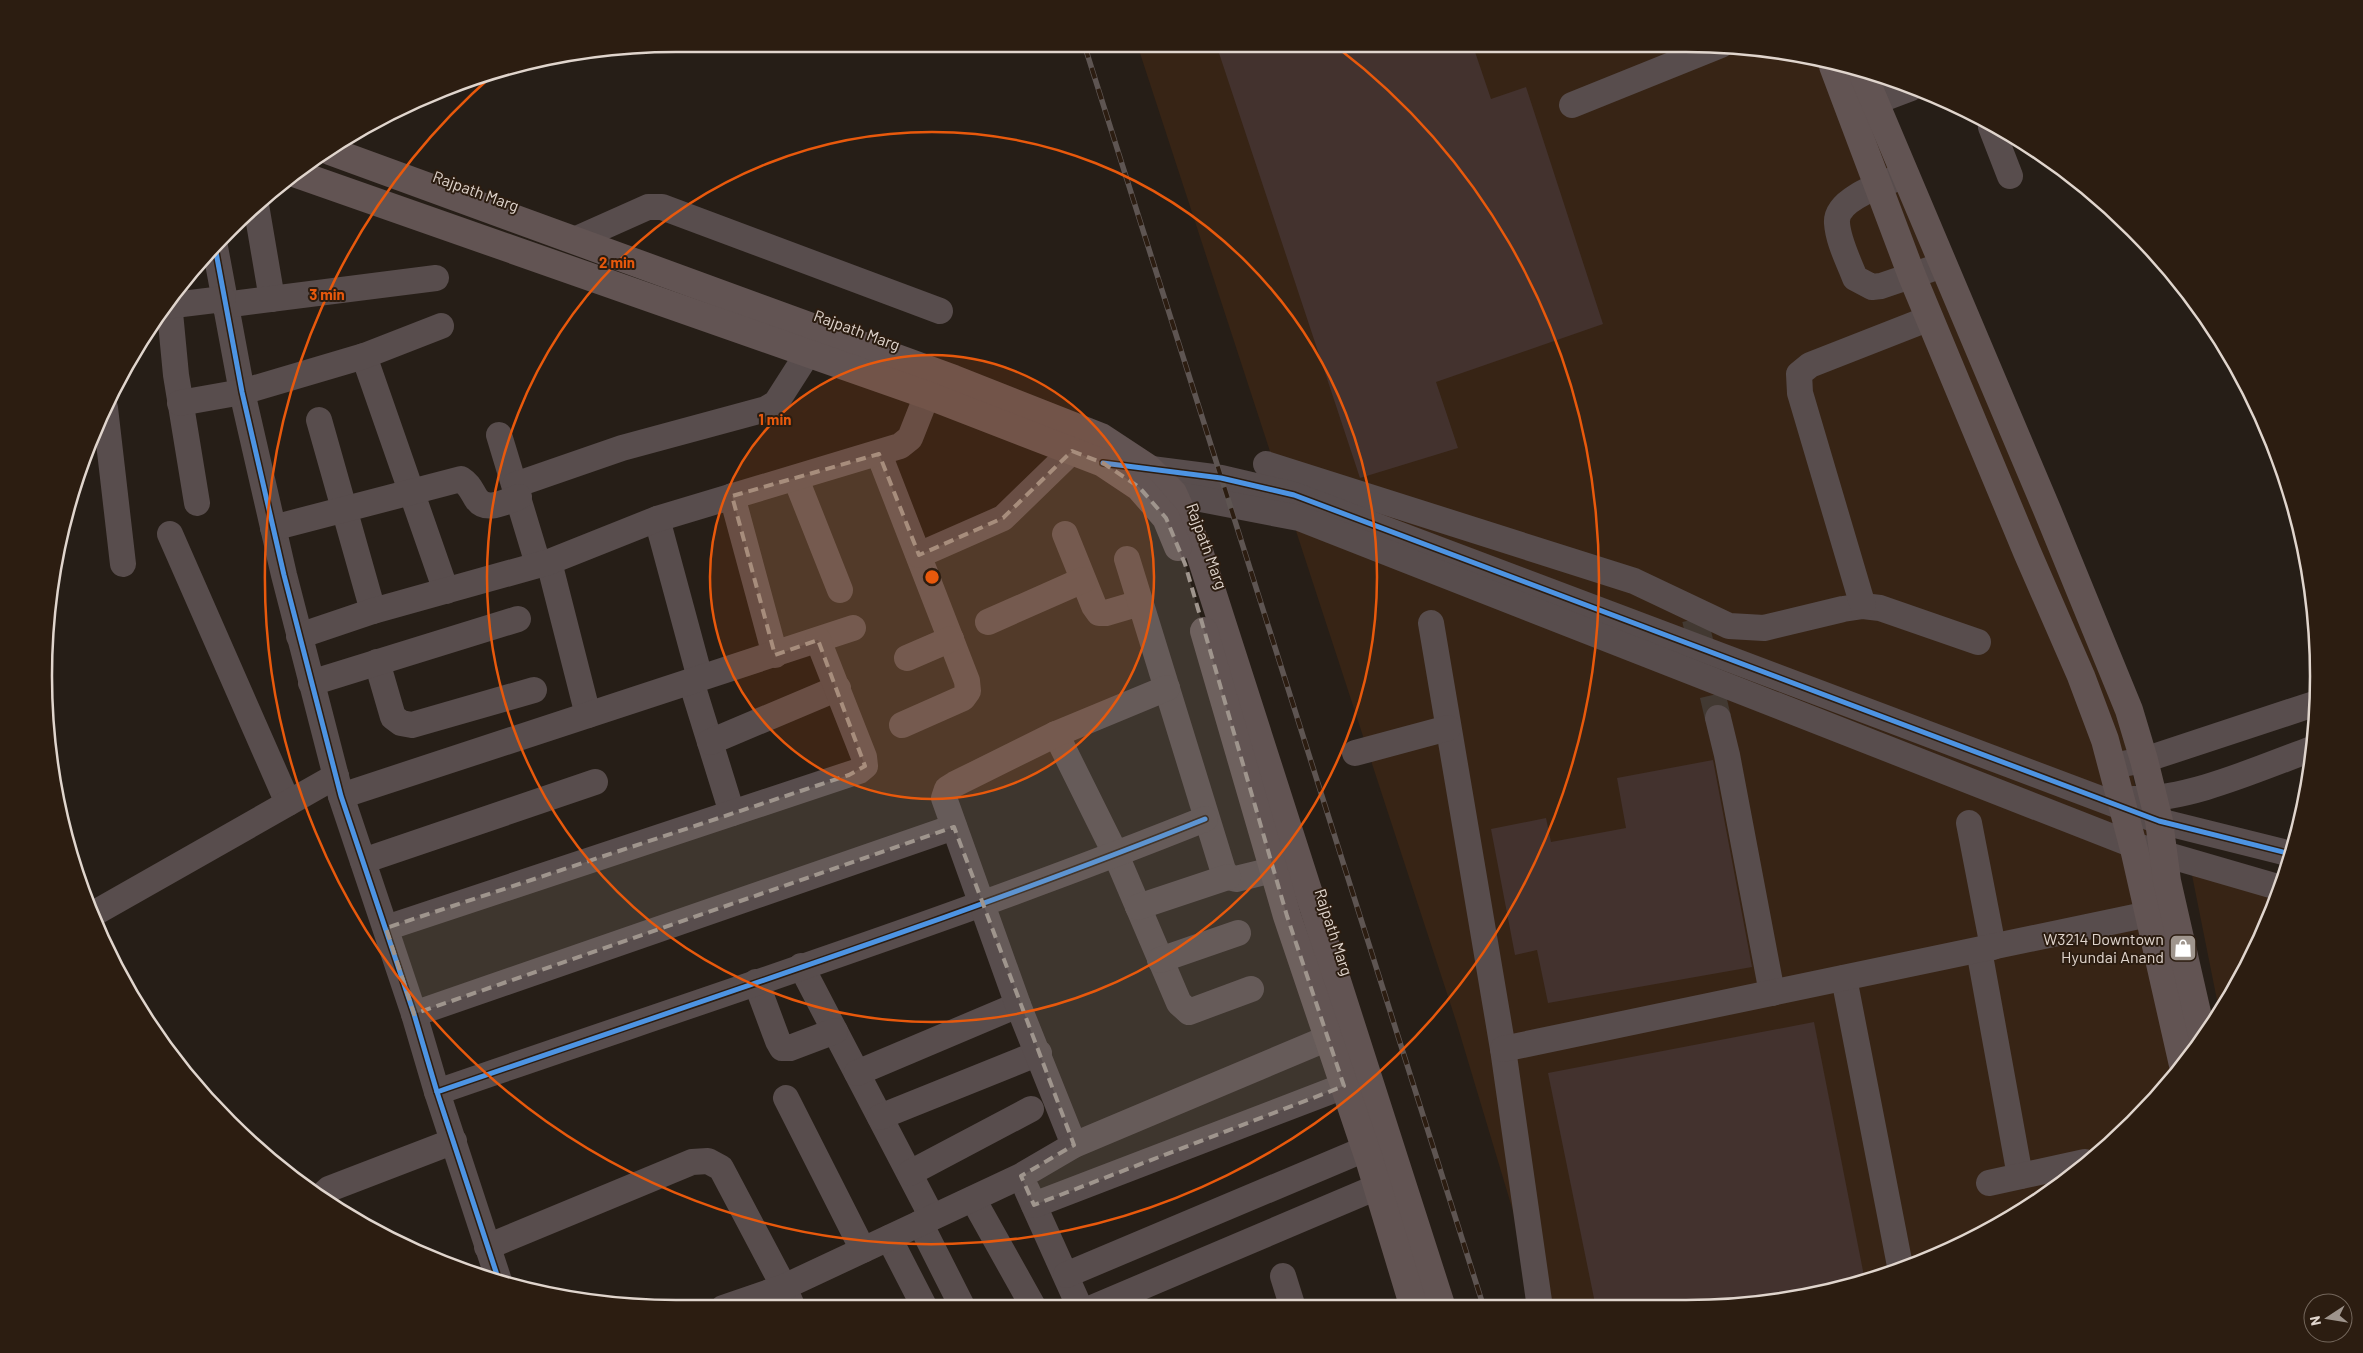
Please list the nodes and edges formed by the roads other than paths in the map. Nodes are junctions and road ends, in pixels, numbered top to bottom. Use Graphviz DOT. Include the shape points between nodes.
graph roads {
  1 [pos="1702,53"];
  2 [pos="1835,71"];
  3 [pos="1866,80"];
  4 [pos="1902,91"];
  5 [pos="1874,102"];
  6 [pos="1572,105"];
  7 [pos="1993,133"];
  8 [pos="338,153"];
  9 [pos="1905,175"];
  10 [pos="304,176"];
  11 [pos="2010,176"];
  12 [pos="1878,186"];
  13 [pos="258,214"];
  14 [pos="574,240"];
  15 [pos="216,256"];
  16 [pos="1943,265"];
  17 [pos="1912,276"];
  18 [pos="436,278"];
  19 [pos="272,299"];
  20 [pos="224,302"];
  21 [pos="176,305"];
  22 [pos="940,311"];
  23 [pos="169,314"];
  24 [pos="1930,318"];
  25 [pos="441,326"];
  26 [pos="808,353"];
  27 [pos="364,356"];
  28 [pos="242,392"];
  29 [pos="927,395"];
  30 [pos="180,403"];
  31 [pos="319,420"];
  32 [pos="107,423"];
  33 [pos="499,435"];
  34 [pos="1072,451"];
  35 [pos="879,454"];
  36 [pos="1266,464"];
  37 [pos="1144,478"];
  38 [pos="796,479"];
  39 [pos="410,491"];
  40 [pos="517,491"];
  41 [pos="1173,493"];
  42 [pos="732,496"];
  43 [pos="197,503"];
  44 [pos="344,509"];
  45 [pos="657,519"];
  46 [pos="273,528"];
  47 [pos="170,534"];
  48 [pos="1065,534"];
  49 [pos="919,555"];
  50 [pos="1126,559"];
  51 [pos="544,563"];
  52 [pos="123,564"];
  53 [pos="1084,580"];
  54 [pos="840,590"];
  55 [pos="446,591"];
  56 [pos="1140,603"];
  57 [pos="1863,606"];
  58 [pos="373,611"];
  59 [pos="518,619"];
  60 [pos="988,622"];
  61 [pos="1430,623"];
  62 [pos="853,628"];
  63 [pos="299,636"];
  64 [pos="951,639"];
  65 [pos="818,640"];
  66 [pos="1978,642"];
  67 [pos="776,654"];
  68 [pos="907,658"];
  69 [pos="377,662"];
  70 [pos="696,679"];
  71 [pos="311,683"];
  72 [pos="838,688"];
  73 [pos="1167,688"];
  74 [pos="534,690"];
  75 [pos="2309,706"];
  76 [pos="588,715"];
  77 [pos="1718,718"];
  78 [pos="902,725"];
  79 [pos="1448,728"];
  80 [pos="1056,734"];
  81 [pos="710,742"];
  82 [pos="2306,752"];
  83 [pos="1355,753"];
  84 [pos="2144,760"];
  85 [pos="2112,766"];
  86 [pos="595,782"];
  87 [pos="339,786"];
  88 [pos="2122,802"];
  89 [pos="288,803"];
  90 [pos="2156,810"];
  91 [pos="732,814"];
  92 [pos="1205,819"];
  93 [pos="1969,823"];
  94 [pos="954,828"];
  95 [pos="2133,845"];
  96 [pos="2285,852"];
  97 [pos="1116,855"];
  98 [pos="2162,855"];
  99 [pos="363,861"];
  100 [pos="1274,870"];
  101 [pos="1228,877"];
  102 [pos="2274,886"];
  103 [pos="981,904"];
  104 [pos="1138,907"];
  105 [pos="98,911"];
  106 [pos="2149,914"];
  107 [pos="386,928"];
  108 [pos="1238,932"];
  109 [pos="1986,948"];
  110 [pos="1160,960"];
  111 [pos="801,966"];
  112 [pos="1844,978"];
  113 [pos="756,982"];
  114 [pos="1251,989"];
  115 [pos="1772,993"];
  116 [pos="1018,1005"];
  117 [pos="414,1014"];
  118 [pos="2201,1029"];
  119 [pos="835,1031"];
  120 [pos="1328,1038"];
  121 [pos="1503,1050"];
  122 [pos="1039,1053"];
  123 [pos="2180,1058"];
  124 [pos="857,1073"];
  125 [pos="1344,1086"];
  126 [pos="437,1092"];
  127 [pos="786,1098"];
  128 [pos="1031,1109"];
  129 [pos="880,1116"];
  130 [pos="454,1141"];
  131 [pos="1074,1145"];
  132 [pos="1365,1149"];
  133 [pos="2076,1164"];
  134 [pos="910,1173"];
  135 [pos="1021,1176"];
  136 [pos="2020,1176"];
  137 [pos="1989,1183"];
  138 [pos="1377,1187"];
  139 [pos="326,1192"];
  140 [pos="973,1199"];
  141 [pos="1034,1205"];
  142 [pos="926,1220"];
  143 [pos="889,1238"];
  144 [pos="863,1250"];
  145 [pos="1899,1262"];
  146 [pos="489,1268"];
  147 [pos="1066,1275"];
  148 [pos="1283,1276"];
  149 [pos="788,1297"];
  150 [pos="770,1300"];
  151 [pos="921,1300"];
  152 [pos="960,1300"];
  153 [pos="1030,1300"];
  154 [pos="1077,1300"];
  155 [pos="1111,1300"];
  156 [pos="1290,1300"];
  157 [pos="1412,1300"];
  158 [pos="1439,1300"];
  159 [pos="1539,1300"];
  1 -- 6 [label="street"];
  2 -- 12 [label="main road"];
  3 -- 5 [label="main road"];
  4 -- 5 [label="street"];
  5 -- 9 [label="main road"];
  7 -- 11 [label="street"];
  8 -- 14 [label="main road, Rajpath Marg"];
  9 -- 12 [label="street"];
  9 -- 16 [label="main road"];
  10 -- 26 [label="main road, Rajpath Marg"];
  12 -- 17 [label="main road"];
  12 -- 17 [label="street" via="1842,206 1837,218 1855,278 1872,287"];
  13 -- 19 [label="street"];
  14 -- 22 [label="street" via="648,207 662,207"];
  14 -- 37 [label="main road, Rajpath Marg" via="954,379 1101,437"];
  15 -- 20 [label="street"];
  16 -- 17 [label="street"];
  16 -- 84 [label="main road" via="2129,710"];
  17 -- 24 [label="main road"];
  18 -- 19 [label="street"];
  19 -- 20 [label="street"];
  20 -- 21 [label="street"];
  20 -- 28 [label="street"];
  23 -- 30 [label="street"];
  24 -- 57 [label="street" via="1810,365 1799,374 1800,393"];
  24 -- 85 [label="main road" via="2081,676"];
  25 -- 27 [label="street"];
  26 -- 29 [label="main road, Rajpath Marg"];
  26 -- 40 [label="street" via="776,403 766,409 622,448"];
  27 -- 28 [label="street"];
  27 -- 39 [label="street"];
  28 -- 30 [label="street"];
  28 -- 46 [label="street"];
  29 -- 34 [label="main road, Rajpath Marg"];
  29 -- 35 [label="street" via="910,438 900,446"];
  30 -- 43 [label="street"];
  31 -- 44 [label="street"];
  32 -- 52 [label="street"];
  33 -- 40 [label="street"];
  34 -- 37 [label="main road, Rajpath Marg"];
  34 -- 49 [label="street" via="1003,518"];
  35 -- 38 [label="street"];
  35 -- 49 [label="street"];
  36 -- 57 [label="street" via="1634,581 1695,614 1729,626 1764,628"];
  37 -- 41 [label="main road, Rajpath Marg"];
  37 -- 88 [label="street" via="1221,478 1294,495"];
  37 -- 100 [label="main road, Rajpath Marg" via="1166,518 1185,564"];
  38 -- 42 [label="street"];
  38 -- 54 [label="street"];
  39 -- 40 [label="street" via="461,479 468,483 483,506 489,506"];
  39 -- 44 [label="street"];
  39 -- 55 [label="street"];
  40 -- 51 [label="street"];
  41 -- 95 [label="street" via="1299,518"];
  41 -- 158 [label="main road, Rajpath Marg" via="1199,551"];
  42 -- 45 [label="street"];
  42 -- 67 [label="street"];
  44 -- 46 [label="street"];
  44 -- 58 [label="street"];
  45 -- 51 [label="street"];
  45 -- 70 [label="street"];
  46 -- 63 [label="street"];
  47 -- 89 [label="street"];
  48 -- 53 [label="street"];
  49 -- 64 [label="street"];
  50 -- 56 [label="street"];
  51 -- 55 [label="street"];
  51 -- 76 [label="street"];
  53 -- 56 [label="street" via="1099,613 1106,614"];
  53 -- 60 [label="street"];
  55 -- 58 [label="street"];
  56 -- 73 [label="street"];
  57 -- 66 [label="street" via="1880,608"];
  58 -- 63 [label="street"];
  59 -- 69 [label="street"];
  61 -- 79 [label="street"];
  62 -- 65 [label="street"];
  63 -- 71 [label="street"];
  64 -- 68 [label="street"];
  64 -- 78 [label="street" via="968,691 964,698"];
  65 -- 67 [label="street"];
  65 -- 72 [label="street"];
  67 -- 70 [label="street"];
  69 -- 71 [label="street"];
  69 -- 74 [label="street" via="392,717 412,725"];
  70 -- 76 [label="street"];
  70 -- 81 [label="street"];
  71 -- 87 [label="street"];
  72 -- 81 [label="street"];
  72 -- 91 [label="street" via="865,766 849,775"];
  73 -- 80 [label="street"];
  73 -- 92 [label="street"];
  75 -- 84 [label="street"];
  76 -- 87 [label="street"];
  77 -- 115 [label="street"];
  79 -- 83 [label="street"];
  79 -- 121 [label="street"];
  80 -- 94 [label="street" via="947,789 944,798"];
  80 -- 97 [label="street"];
  81 -- 91 [label="street"];
  82 -- 90 [label="street" via="2215,784"];
  84 -- 85 [label="street"];
  84 -- 90 [label="main road"];
  85 -- 88 [label="main road"];
  86 -- 99 [label="street"];
  87 -- 89 [label="street"];
  87 -- 99 [label="street"];
  88 -- 90 [label="street"];
  88 -- 95 [label="main road"];
  89 -- 105 [label="street"];
  90 -- 96 [label="street"];
  90 -- 98 [label="main road"];
  91 -- 107 [label="street"];
  92 -- 97 [label="street"];
  92 -- 101 [label="street"];
  93 -- 109 [label="street"];
  94 -- 103 [label="street"];
  94 -- 117 [label="street"];
  95 -- 98 [label="street"];
  95 -- 106 [label="main road"];
  97 -- 103 [label="street"];
  97 -- 104 [label="street"];
  98 -- 102 [label="street"];
  98 -- 118 [label="main road"];
  99 -- 107 [label="street"];
  100 -- 101 [label="street" via="1236,879"];
  100 -- 120 [label="main road, Rajpath Marg"];
  101 -- 104 [label="street"];
  103 -- 111 [label="street"];
  103 -- 116 [label="street"];
  104 -- 110 [label="street"];
  106 -- 109 [label="street"];
  106 -- 123 [label="main road"];
  107 -- 117 [label="street"];
  108 -- 110 [label="street"];
  109 -- 112 [label="street"];
  109 -- 136 [label="street"];
  110 -- 114 [label="street" via="1179,1003 1189,1012"];
  111 -- 113 [label="street"];
  111 -- 119 [label="street"];
  112 -- 115 [label="street"];
  112 -- 145 [label="street"];
  113 -- 119 [label="street" via="782,1048"];
  113 -- 126 [label="street"];
  115 -- 121 [label="street"];
  116 -- 122 [label="street"];
  116 -- 124 [label="street"];
  117 -- 126 [label="street"];
  119 -- 124 [label="street"];
  120 -- 125 [label="main road, Rajpath Marg"];
  120 -- 131 [label="street"];
  121 -- 159 [label="street"];
  122 -- 129 [label="street"];
  122 -- 131 [label="street"];
  124 -- 129 [label="street"];
  125 -- 132 [label="main road, Rajpath Marg"];
  125 -- 141 [label="street"];
  126 -- 130 [label="street"];
  127 -- 144 [label="street"];
  128 -- 134 [label="street"];
  129 -- 134 [label="street"];
  130 -- 139 [label="street"];
  130 -- 146 [label="street"];
  131 -- 135 [label="street"];
  132 -- 138 [label="main road, Rajpath Marg"];
  132 -- 147 [label="street"];
  133 -- 136 [label="street"];
  134 -- 142 [label="street"];
  135 -- 140 [label="street"];
  135 -- 141 [label="street"];
  136 -- 137 [label="street"];
  138 -- 155 [label="street"];
  138 -- 157 [label="main road, Rajpath Marg"];
  140 -- 142 [label="street"];
  140 -- 153 [label="street"];
  141 -- 147 [label="street"];
  142 -- 143 [label="street"];
  142 -- 152 [label="street"];
  143 -- 144 [label="street"];
  143 -- 151 [label="street"];
  144 -- 149 [label="street"];
  146 -- 149 [label="street" via="692,1162 708,1160 721,1168"];
  147 -- 154 [label="street"];
  148 -- 156 [label="street"];
  149 -- 150 [label="street"];
}
